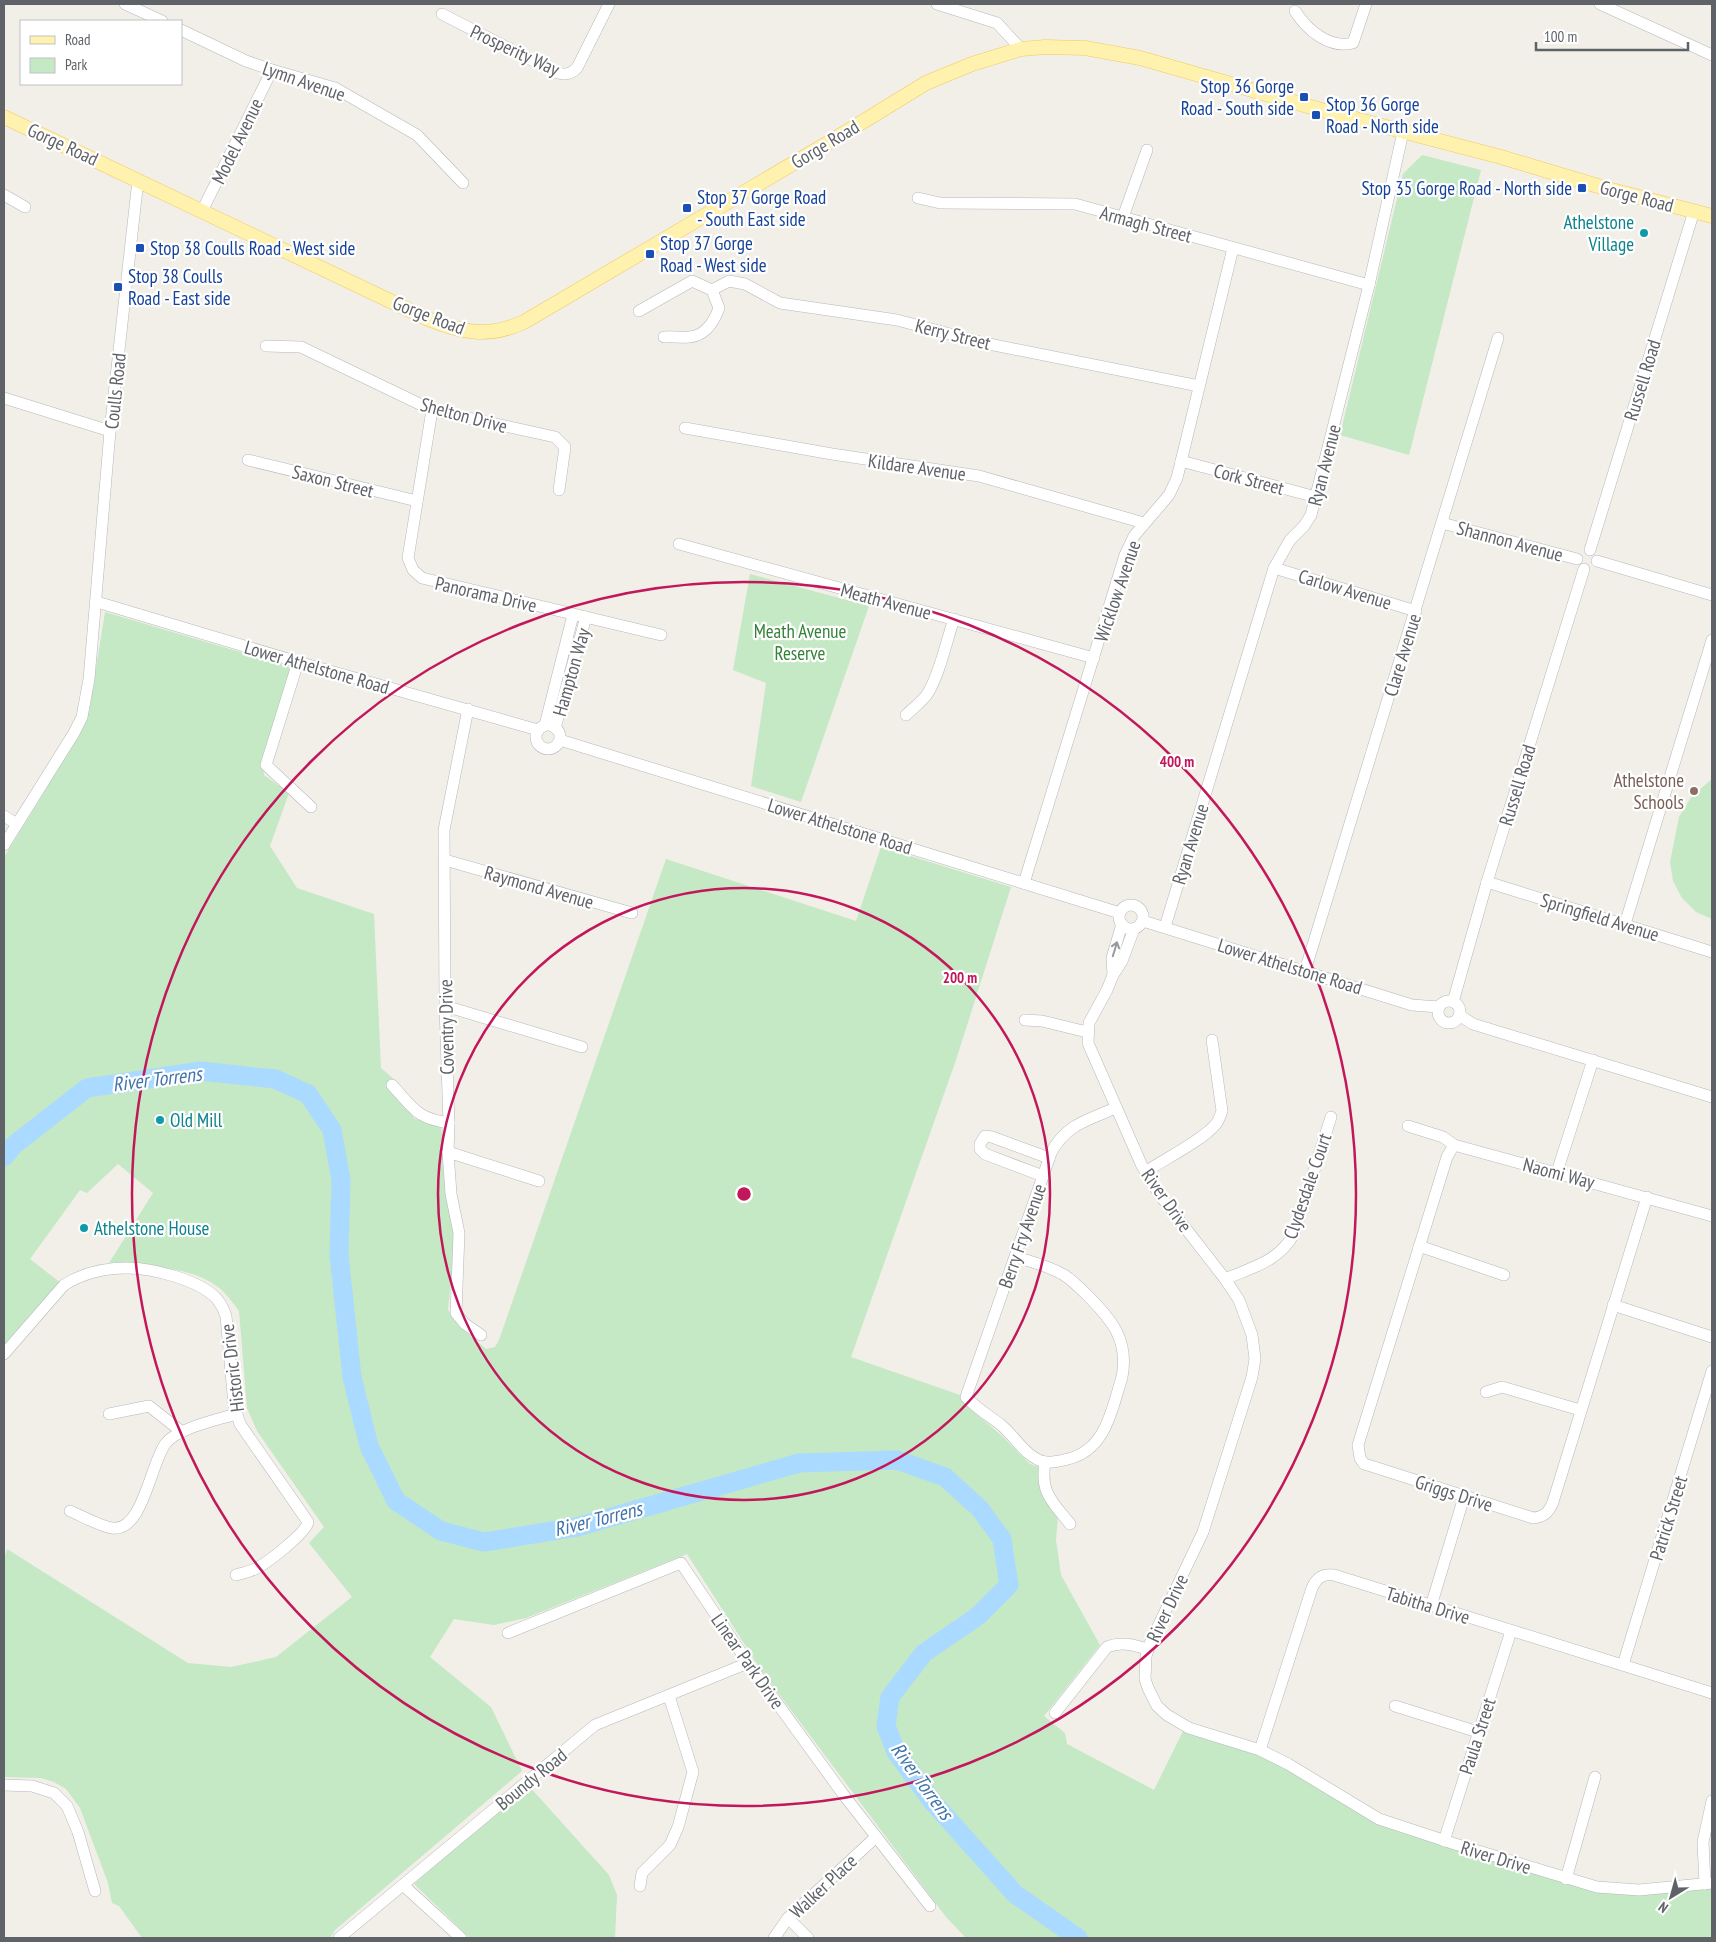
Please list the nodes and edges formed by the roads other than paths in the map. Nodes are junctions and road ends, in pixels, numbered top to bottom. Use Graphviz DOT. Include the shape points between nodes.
graph roads {
  1 [pos="125,4"];
  2 [pos="609,4"];
  3 [pos="940,4"];
  4 [pos="1366,4"];
  5 [pos="1600,4"];
  6 [pos="1295,11"];
  7 [pos="442,14"];
  8 [pos="160,20"];
  9 [pos="182,30"];
  10 [pos="1021,49"];
  11 [pos="1712,55"];
  12 [pos="272,70"];
  13 [pos="4,117"];
  14 [pos="1403,132"];
  15 [pos="1147,150"];
  16 [pos="138,180"];
  17 [pos="463,183"];
  18 [pos="4,195"];
  19 [pos="918,198"];
  20 [pos="25,206"];
  21 [pos="202,211"];
  22 [pos="1705,213"];
  23 [pos="1123,217"];
  24 [pos="1233,248"];
  25 [pos="1369,285"];
  26 [pos="712,290"];
  27 [pos="640,311"];
  28 [pos="664,337"];
  29 [pos="1498,338"];
  30 [pos="266,346"];
  31 [pos="1199,386"];
  32 [pos="4,398"];
  33 [pos="432,410"];
  34 [pos="685,428"];
  35 [pos="110,431"];
  36 [pos="248,460"];
  37 [pos="1181,461"];
  38 [pos="559,490"];
  39 [pos="1316,497"];
  40 [pos="417,501"];
  41 [pos="1144,523"];
  42 [pos="1442,523"];
  43 [pos="679,544"];
  44 [pos="1590,550"];
  45 [pos="1577,559"];
  46 [pos="1597,561"];
  47 [pos="1274,568"];
  48 [pos="1584,569"];
  49 [pos="1712,595"];
  50 [pos="97,602"];
  51 [pos="1416,611"];
  52 [pos="573,615"];
  53 [pos="586,617"];
  54 [pos="954,619"];
  55 [pos="662,635"];
  56 [pos="1712,640"];
  57 [pos="1094,658"];
  58 [pos="298,662"];
  59 [pos="468,709"];
  60 [pos="906,715"];
  61 [pos="546,728"];
  62 [pos="560,740"];
  63 [pos="311,808"];
  64 [pos="4,816"];
  65 [pos="17,824"];
  66 [pos="4,845"];
  67 [pos="445,860"];
  68 [pos="1487,882"];
  69 [pos="1024,883"];
  70 [pos="632,913"];
  71 [pos="1121,918"];
  72 [pos="1143,921"];
  73 [pos="1625,924"];
  74 [pos="1164,927"];
  75 [pos="1134,929"];
  76 [pos="1712,952"];
  77 [pos="1305,971"];
  78 [pos="1113,975"];
  79 [pos="1452,1002"];
  80 [pos="445,1006"];
  81 [pos="1439,1007"];
  82 [pos="1459,1015"];
  83 [pos="1025,1020"];
  84 [pos="1087,1032"];
  85 [pos="1212,1040"];
  86 [pos="582,1047"];
  87 [pos="1593,1060"];
  88 [pos="392,1085"];
  89 [pos="1712,1097"];
  90 [pos="1115,1108"];
  91 [pos="1331,1117"];
  92 [pos="449,1123"];
  93 [pos="1408,1126"];
  94 [pos="1454,1145"];
  95 [pos="448,1152"];
  96 [pos="1049,1158"];
  97 [pos="1145,1172"];
  98 [pos="1557,1172"];
  99 [pos="1043,1176"];
  100 [pos="539,1182"];
  101 [pos="1647,1197"];
  102 [pos="1712,1216"];
  103 [pos="1419,1246"];
  104 [pos="1016,1257"];
  105 [pos="1504,1275"];
  106 [pos="1225,1279"];
  107 [pos="1613,1305"];
  108 [pos="482,1335"];
  109 [pos="1712,1337"];
  110 [pos="4,1354"];
  111 [pos="1712,1371"];
  112 [pos="1486,1392"];
  113 [pos="1707,1408"];
  114 [pos="1580,1410"];
  115 [pos="109,1414"];
  116 [pos="236,1414"];
  117 [pos="182,1432"];
  118 [pos="1045,1462"];
  119 [pos="1464,1497"];
  120 [pos="70,1511"];
  121 [pos="1070,1524"];
  122 [pos="236,1575"];
  123 [pos="1431,1606"];
  124 [pos="1511,1631"];
  125 [pos="508,1633"];
  126 [pos="1148,1649"];
  127 [pos="748,1663"];
  128 [pos="1623,1665"];
  129 [pos="1712,1693"];
  130 [pos="668,1696"];
  131 [pos="1395,1706"];
  132 [pos="1055,1713"];
  133 [pos="1478,1732"];
  134 [pos="1260,1750"];
  135 [pos="1595,1777"];
  136 [pos="4,1785"];
  137 [pos="1712,1801"];
  138 [pos="876,1837"];
  139 [pos="1444,1841"];
  140 [pos="1566,1878"];
  141 [pos="1709,1883"];
  142 [pos="403,1885"];
  143 [pos="640,1886"];
  144 [pos="95,1891"];
  145 [pos="930,1906"];
  146 [pos="788,1918"];
  147 [pos="339,1938"];
  148 [pos="461,1938"];
  149 [pos="774,1938"];
  150 [pos="808,1938"];
  1 -- 8 [label="street"];
  2 -- 7 [label="street, Prosperity Way" via="577,68 565,74"];
  3 -- 10 [label="street" via="997,23"];
  4 -- 6 [label="street" via="1353,43 1343,46 1313,33"];
  5 -- 11 [label="street"];
  9 -- 12 [label="street, Lymn Avenue"];
  10 -- 14 [label="main road, Gorge Road" via="1086,48 1116,53"];
  10 -- 21 [label="main road, Gorge Road" via="926,83 542,312 496,332 448,327"];
  12 -- 17 [label="street, Lymn Avenue" via="335,88 417,135"];
  12 -- 21 [label="street, Model Avenue"];
  13 -- 16 [label="main road, Gorge Road"];
  14 -- 22 [label="main road, Gorge Road"];
  14 -- 25 [label="street, Ryan Avenue"];
  15 -- 23 [label="street"];
  16 -- 21 [label="main road, Gorge Road"];
  16 -- 35 [label="street, Coulls Road"];
  18 -- 20 [label="street"];
  19 -- 23 [label="street, Armagh Street" via="940,203 1075,204"];
  22 -- 44 [label="street, Russell Road"];
  23 -- 24 [label="street, Armagh Street"];
  24 -- 25 [label="street, Armagh Street"];
  24 -- 31 [label="street, Wicklow Avenue"];
  25 -- 39 [label="street, Ryan Avenue"];
  26 -- 27 [label="street" via="692,281"];
  26 -- 28 [label="street" via="719,308 710,327 689,338"];
  26 -- 31 [label="street, Kerry Street" via="729,282 745,284 780,303 897,320 984,343"];
  29 -- 42 [label="street, Clare Avenue"];
  30 -- 33 [label="street, Shelton Drive" via="301,347"];
  31 -- 37 [label="street, Wicklow Avenue"];
  32 -- 35 [label="street"];
  33 -- 38 [label="street, Shelton Drive" via="555,437 565,447"];
  33 -- 40 [label="street, Panorama Drive"];
  34 -- 41 [label="street, Kildare Avenue" via="979,476"];
  35 -- 50 [label="street, Coulls Road"];
  36 -- 40 [label="street, Saxon Street"];
  37 -- 39 [label="street, Cork Street"];
  37 -- 41 [label="street, Wicklow Avenue" via="1178,478 1169,495"];
  39 -- 47 [label="street, Ryan Avenue" via="1311,515 1290,540"];
  40 -- 52 [label="street, Panorama Drive" via="408,558 413,570 422,578"];
  41 -- 57 [label="street, Wicklow Avenue" via="1125,555"];
  42 -- 45 [label="street, Shannon Avenue"];
  42 -- 51 [label="street, Clare Avenue"];
  43 -- 54 [label="street, Meath Avenue"];
  44 -- 45 [label="street" via="1582,551"];
  44 -- 46 [label="street"];
  45 -- 48 [label="street"];
  46 -- 48 [label="street" via="1594,567"];
  46 -- 49 [label="street"];
  47 -- 51 [label="street, Carlow Avenue"];
  47 -- 74 [label="street, Ryan Avenue"];
  48 -- 68 [label="street, Russell Road"];
  50 -- 58 [label="street, Lower Athelstone Road"];
  50 -- 65 [label="street, Coulls Road" via="82,717"];
  51 -- 77 [label="street, Clare Avenue"];
  52 -- 53 [label="street, Panorama Drive"];
  52 -- 61 [label="street, Hampton Way"];
  53 -- 55 [label="street, Panorama Drive"];
  53 -- 61 [label="street, Hampton Way"];
  54 -- 57 [label="street, Meath Avenue"];
  54 -- 60 [label="street" via="929,692"];
  56 -- 73 [label="street"];
  57 -- 69 [label="street, Wicklow Avenue"];
  58 -- 59 [label="street, Lower Athelstone Road"];
  58 -- 63 [label="street" via="266,765"];
  59 -- 61 [label="street, Lower Athelstone Road"];
  59 -- 67 [label="street, Coventry Drive" via="444,830"];
  61 -- 62 [label="street" via="560,734"];
  61 -- 62 [label="street" via="537,741 542,747 551,748"];
  62 -- 69 [label="street, Lower Athelstone Road"];
  64 -- 65 [label="street"];
  65 -- 66 [label="street, Coulls Road"];
  67 -- 70 [label="street, Raymond Avenue"];
  67 -- 80 [label="street, Coventry Drive"];
  68 -- 73 [label="street, Springfield Avenue"];
  68 -- 79 [label="street, Russell Road"];
  69 -- 71 [label="street, Lower Athelstone Road"];
  71 -- 72 [label="street" via="1125,906 1135,906 1142,911"];
  71 -- 75 [label="street" via="1129,929"];
  78 -- 71 [label="street, one-way" via="1112,958"];
  72 -- 74 [label="street, Lower Athelstone Road"];
  72 -- 75 [label="street"];
  73 -- 76 [label="street, Springfield Avenue"];
  74 -- 77 [label="street, Lower Athelstone Road"];
  75 -- 78 [label="street"];
  77 -- 81 [label="street, Lower Athelstone Road" via="1412,1005"];
  78 -- 84 [label="street" via="1088,1023"];
  79 -- 81 [label="street" via="1444,1002"];
  79 -- 82 [label="street" via="1459,1008"];
  80 -- 86 [label="street"];
  80 -- 92 [label="street, Coventry Drive"];
  81 -- 82 [label="street" via="1440,1018 1446,1022 1454,1022"];
  82 -- 87 [label="street" via="1473,1024"];
  83 -- 84 [label="street"];
  84 -- 90 [label="street, River Drive" via="1088,1043"];
  85 -- 97 [label="street" via="1222,1111 1220,1118 1203,1135"];
  87 -- 89 [label="street"];
  87 -- 98 [label="street"];
  88 -- 92 [label="street" via="417,1113"];
  90 -- 96 [label="street, Berry Fry Avenue" via="1070,1128 1056,1142"];
  90 -- 97 [label="street, River Drive"];
  91 -- 106 [label="street, Clydesdale Court" via="1288,1245 1271,1259"];
  92 -- 95 [label="street, Coventry Drive"];
  93 -- 94 [label="street, Naomi Way"];
  94 -- 98 [label="street, Naomi Way"];
  94 -- 103 [label="street, Griggs Drive" via="1446,1157"];
  95 -- 100 [label="street"];
  95 -- 108 [label="street, Coventry Drive" via="451,1194 459,1234 456,1313 465,1324"];
  96 -- 99 [label="street, Berry Fry Avenue"];
  96 -- 99 [label="street" via="992,1137 985,1136 980,1144 984,1154"];
  97 -- 106 [label="street, River Drive"];
  98 -- 101 [label="street, Naomi Way"];
  99 -- 104 [label="street, Berry Fry Avenue"];
  101 -- 102 [label="street, Naomi Way"];
  101 -- 107 [label="street, Griggs Drive"];
  103 -- 105 [label="street"];
  103 -- 119 [label="street, Griggs Drive" via="1358,1452 1364,1464"];
  104 -- 118 [label="street, Berry Fry Avenue" via="966,1397 1000,1424 1028,1453"];
  104 -- 118 [label="street" via="1065,1275 1110,1321 1122,1345 1122,1377 1099,1440 1072,1458"];
  106 -- 126 [label="street, River Drive" via="1239,1300 1252,1334 1255,1359 1252,1377 1203,1532"];
  107 -- 109 [label="street"];
  107 -- 114 [label="street, Griggs Drive"];
  110 -- 116 [label="street, Historic Drive" via="64,1285 76,1278 128,1268 166,1274 202,1288 223,1307"];
  111 -- 113 [label="street, Patrick Street"];
  112 -- 114 [label="street" via="1502,1387"];
  113 -- 128 [label="street, Patrick Street"];
  114 -- 119 [label="street, Griggs Drive" via="1546,1513 1533,1518"];
  115 -- 117 [label="street" via="149,1406"];
  116 -- 117 [label="street"];
  116 -- 122 [label="street, Historic Drive" via="246,1434 308,1522 305,1531 266,1562"];
  117 -- 120 [label="street" via="166,1443 135,1517 125,1526 113,1528"];
  118 -- 121 [label="street" via="1045,1488"];
  119 -- 123 [label="street"];
  123 -- 124 [label="street, Tabitha Drive"];
  123 -- 134 [label="street, Tabitha Drive" via="1334,1575 1326,1574 1315,1581"];
  124 -- 128 [label="street, Tabitha Drive"];
  124 -- 133 [label="street, Paula Street"];
  125 -- 127 [label="street, Linear Park Drive" via="681,1563"];
  126 -- 132 [label="street" via="1130,1644 1107,1647"];
  126 -- 134 [label="street, River Drive" via="1145,1668 1148,1688 1157,1706 1167,1716 1189,1728"];
  127 -- 130 [label="street, Boundy Road"];
  127 -- 138 [label="street, Linear Park Drive"];
  128 -- 129 [label="street, Tabitha Drive"];
  130 -- 142 [label="street, Boundy Road" via="595,1726"];
  130 -- 143 [label="street" via="692,1772 670,1845 642,1873"];
  131 -- 133 [label="street"];
  133 -- 139 [label="street, Paula Street"];
  134 -- 139 [label="street, River Drive" via="1379,1819"];
  135 -- 140 [label="street"];
  136 -- 144 [label="street" via="32,1786 54,1793 67,1806"];
  137 -- 141 [label="street" via="1703,1842"];
  138 -- 145 [label="street, Linear Park Drive"];
  138 -- 146 [label="street, Walker Place"];
  139 -- 140 [label="street, River Drive"];
  140 -- 141 [label="street, River Drive" via="1597,1887 1624,1890"];
  142 -- 147 [label="street, Boundy Road"];
  142 -- 148 [label="street"];
  146 -- 149 [label="street, Walker Place"];
  146 -- 150 [label="street"];
}
